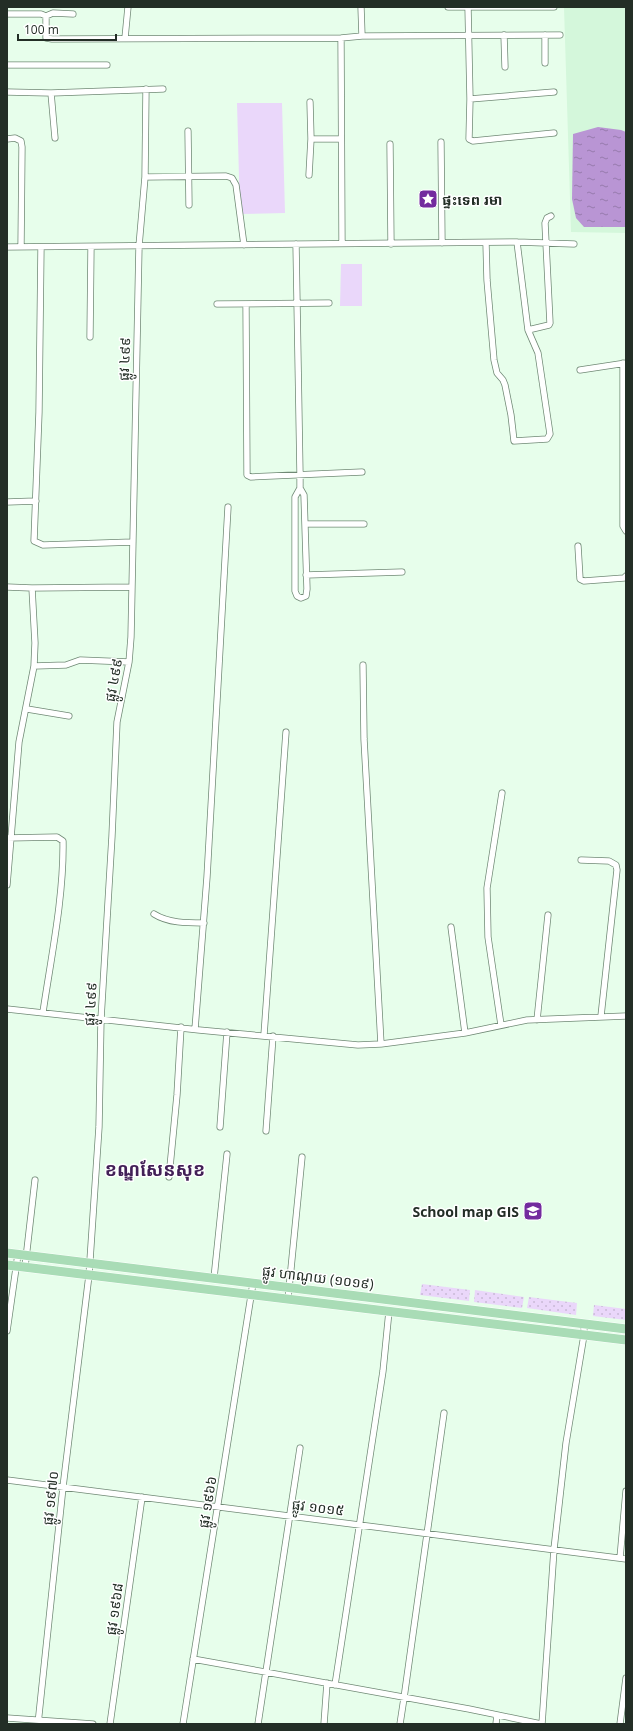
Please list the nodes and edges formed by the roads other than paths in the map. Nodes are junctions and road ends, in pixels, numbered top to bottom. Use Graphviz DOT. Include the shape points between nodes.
graph roads {
  1 [pos="128,7"];
  2 [pos="361,7"];
  3 [pos="448,7"];
  4 [pos="468,7"];
  5 [pos="554,7"];
  6 [pos="7,14"];
  7 [pos="73,14"];
  8 [pos="46,16"];
  9 [pos="504,35"];
  10 [pos="545,35"];
  11 [pos="560,35"];
  12 [pos="362,36"];
  13 [pos="468,36"];
  14 [pos="125,38"];
  15 [pos="341,38"];
  16 [pos="545,63"];
  17 [pos="7,65"];
  18 [pos="107,65"];
  19 [pos="505,67"];
  20 [pos="146,89"];
  21 [pos="163,89"];
  22 [pos="7,92"];
  23 [pos="554,92"];
  24 [pos="51,93"];
  25 [pos="470,99"];
  26 [pos="310,102"];
  27 [pos="188,131"];
  28 [pos="554,133"];
  29 [pos="7,138"];
  30 [pos="55,138"];
  31 [pos="311,139"];
  32 [pos="341,139"];
  33 [pos="441,142"];
  34 [pos="390,144"];
  35 [pos="309,175"];
  36 [pos="145,177"];
  37 [pos="189,177"];
  38 [pos="189,205"];
  39 [pos="551,216"];
  40 [pos="517,242"];
  41 [pos="342,243"];
  42 [pos="442,243"];
  43 [pos="486,243"];
  44 [pos="296,244"];
  45 [pos="391,244"];
  46 [pos="548,244"];
  47 [pos="574,244"];
  48 [pos="244,245"];
  49 [pos="139,246"];
  50 [pos="7,247"];
  51 [pos="21,247"];
  52 [pos="41,247"];
  53 [pos="91,247"];
  54 [pos="329,303"];
  55 [pos="217,304"];
  56 [pos="246,304"];
  57 [pos="296,304"];
  58 [pos="528,330"];
  59 [pos="90,337"];
  60 [pos="625,363"];
  61 [pos="580,370"];
  62 [pos="362,472"];
  63 [pos="300,474"];
  64 [pos="300,488"];
  65 [pos="36,501"];
  66 [pos="7,502"];
  67 [pos="228,508"];
  68 [pos="305,524"];
  69 [pos="364,524"];
  70 [pos="626,531"];
  71 [pos="133,542"];
  72 [pos="578,546"];
  73 [pos="402,572"];
  74 [pos="306,575"];
  75 [pos="626,576"];
  76 [pos="7,587"];
  77 [pos="132,587"];
  78 [pos="32,588"];
  79 [pos="129,662"];
  80 [pos="363,665"];
  81 [pos="34,666"];
  82 [pos="27,709"];
  83 [pos="69,716"];
  84 [pos="286,732"];
  85 [pos="502,794"];
  86 [pos="9,838"];
  87 [pos="581,860"];
  88 [pos="7,885"];
  89 [pos="154,914"];
  90 [pos="548,915"];
  91 [pos="204,923"];
  92 [pos="451,927"];
  93 [pos="7,1009"];
  94 [pos="43,1012"];
  95 [pos="601,1016"];
  96 [pos="626,1016"];
  97 [pos="101,1019"];
  98 [pos="537,1020"];
  99 [pos="502,1025"];
  100 [pos="181,1027"];
  101 [pos="195,1029"];
  102 [pos="227,1032"];
  103 [pos="465,1033"];
  104 [pos="264,1035"];
  105 [pos="273,1036"];
  106 [pos="381,1044"];
  107 [pos="220,1127"];
  108 [pos="266,1131"];
  109 [pos="227,1154"];
  110 [pos="302,1157"];
  111 [pos="169,1177"];
  112 [pos="35,1180"];
  113 [pos="7,1253"];
  114 [pos="22,1255"];
  115 [pos="90,1263"];
  116 [pos="16,1266"];
  117 [pos="89,1275"];
  118 [pos="214,1278"];
  119 [pos="253,1283"];
  120 [pos="289,1288"];
  121 [pos="251,1294"];
  122 [pos="288,1299"];
  123 [pos="389,1311"];
  124 [pos="584,1324"];
  125 [pos="626,1329"];
  126 [pos="7,1331"];
  127 [pos="584,1335"];
  128 [pos="626,1340"];
  129 [pos="444,1413"];
  130 [pos="300,1448"];
  131 [pos="7,1480"];
  132 [pos="63,1487"];
  133 [pos="626,1491"];
  134 [pos="142,1497"];
  135 [pos="219,1506"];
  136 [pos="290,1515"];
  137 [pos="360,1524"];
  138 [pos="427,1533"];
  139 [pos="554,1549"];
  140 [pos="623,1558"];
  141 [pos="193,1659"];
  142 [pos="266,1673"];
  143 [pos="626,1678"];
  144 [pos="327,1683"];
  145 [pos="335,1685"];
  146 [pos="404,1698"];
  147 [pos="497,1715"];
  148 [pos="7,1718"];
  149 [pos="39,1722"];
  150 [pos="93,1724"];
  151 [pos="110,1724"];
  152 [pos="183,1724"];
  153 [pos="258,1724"];
  154 [pos="324,1724"];
  155 [pos="400,1724"];
  156 [pos="496,1724"];
  157 [pos="541,1724"];
  158 [pos="620,1724"];
  1 -- 14 [label="street"];
  2 -- 12 [label="street"];
  3 -- 4 [label="street"];
  4 -- 5 [label="street"];
  4 -- 13 [label="street"];
  6 -- 8 [label="street"];
  7 -- 8 [label="street" via="53,13"];
  8 -- 14 [label="street" via="46,38"];
  9 -- 10 [label="street"];
  9 -- 13 [label="street"];
  9 -- 19 [label="street"];
  10 -- 11 [label="street"];
  10 -- 16 [label="street"];
  12 -- 13 [label="street"];
  12 -- 15 [label="street"];
  13 -- 25 [label="street"];
  14 -- 15 [label="street"];
  15 -- 32 [label="street"];
  17 -- 18 [label="street"];
  20 -- 21 [label="street"];
  20 -- 24 [label="street"];
  20 -- 36 [label="street, ផ្លូវ ៤៩៩"];
  22 -- 24 [label="street"];
  23 -- 25 [label="street"];
  24 -- 30 [label="street"];
  25 -- 28 [label="street" via="469,139 472,141"];
  26 -- 31 [label="street"];
  27 -- 37 [label="street"];
  29 -- 51 [label="street" via="15,138 20,141 22,147"];
  31 -- 32 [label="street"];
  31 -- 35 [label="street"];
  32 -- 41 [label="street"];
  33 -- 42 [label="street"];
  34 -- 45 [label="street"];
  36 -- 37 [label="street"];
  36 -- 49 [label="street, ផ្លូវ ៤៩៩"];
  37 -- 38 [label="street"];
  37 -- 48 [label="street" via="232,178 236,184"];
  39 -- 46 [label="street" via="545,223"];
  40 -- 43 [label="street"];
  40 -- 46 [label="street"];
  40 -- 58 [label="street"];
  41 -- 44 [label="street"];
  41 -- 45 [label="street"];
  42 -- 43 [label="street"];
  42 -- 45 [label="street"];
  43 -- 58 [label="street" via="494,360 497,373 505,385 514,442 547,439 550,434 538,353"];
  44 -- 48 [label="street"];
  44 -- 57 [label="street"];
  46 -- 47 [label="street"];
  46 -- 58 [label="street" via="550,322 549,325"];
  48 -- 49 [label="street"];
  49 -- 53 [label="street"];
  49 -- 71 [label="street, ផ្លូវ ៤៩៩"];
  50 -- 51 [label="street"];
  51 -- 52 [label="street"];
  52 -- 53 [label="street"];
  52 -- 65 [label="street" via="40,405"];
  53 -- 59 [label="street"];
  54 -- 57 [label="street"];
  55 -- 56 [label="street"];
  56 -- 57 [label="street"];
  56 -- 63 [label="street" via="247,475 251,477"];
  57 -- 63 [label="street"];
  60 -- 61 [label="street"];
  60 -- 70 [label="street" via="622,493 623,526"];
  62 -- 63 [label="street"];
  63 -- 64 [label="street"];
  64 -- 68 [label="street" via="304,495"];
  64 -- 74 [label="street" via="295,497 295,591 301,598 306,596"];
  65 -- 66 [label="street"];
  65 -- 71 [label="street" via="34,541 43,545"];
  67 -- 91 [label="street"];
  68 -- 69 [label="street"];
  68 -- 74 [label="street"];
  71 -- 77 [label="street, ផ្លូវ ៤៩៩"];
  72 -- 75 [label="street" via="580,579 584,581"];
  73 -- 74 [label="street"];
  76 -- 78 [label="street"];
  77 -- 78 [label="street"];
  77 -- 79 [label="street, ផ្លូវ ៤៩៩"];
  78 -- 81 [label="street"];
  79 -- 81 [label="street" via="80,660 66,665"];
  79 -- 97 [label="street, ផ្លូវ ៤៩៩" via="117,722"];
  80 -- 106 [label="street" via="364,747"];
  81 -- 82 [label="street"];
  82 -- 83 [label="street"];
  82 -- 86 [label="street" via="19,742"];
  84 -- 104 [label="street"];
  85 -- 99 [label="street" via="486,888 488,937"];
  86 -- 88 [label="street"];
  86 -- 94 [label="street" via="57,837 63,842 57,921"];
  87 -- 95 [label="street" via="609,861 616,865 617,870"];
  89 -- 91 [label="street" via="168,920"];
  90 -- 98 [label="street"];
  91 -- 101 [label="street"];
  92 -- 103 [label="street"];
  93 -- 94 [label="street"];
  94 -- 97 [label="street"];
  95 -- 96 [label="street"];
  95 -- 98 [label="street"];
  97 -- 100 [label="street"];
  97 -- 115 [label="street, ផ្លូវ ៤៩៩" via="99,1127"];
  98 -- 99 [label="street"];
  99 -- 103 [label="street"];
  100 -- 101 [label="street"];
  100 -- 111 [label="street"];
  101 -- 102 [label="street"];
  102 -- 104 [label="street"];
  102 -- 107 [label="street"];
  103 -- 106 [label="street"];
  104 -- 105 [label="street"];
  105 -- 106 [label="street" via="358,1045"];
  105 -- 108 [label="street"];
  109 -- 118 [label="street"];
  110 -- 120 [label="street"];
  112 -- 114 [label="street"];
  113 -- 114 [label="main road, ផ្លូវ ហាណូយ (១០១៩)"];
  114 -- 115 [label="main road, ផ្លូវ ហាណូយ (១០១៩)"];
  114 -- 116 [label="street"];
  114 -- 116 [label="street"];
  115 -- 117 [label="street, ផ្លូវ ៤៩៩"];
  115 -- 118 [label="main road, ផ្លូវ ហាណូយ (១០១៩)"];
  116 -- 117 [label="main road, ផ្លូវ ហាណូយ (១០១៩)"];
  116 -- 126 [label="street"];
  117 -- 121 [label="main road, ផ្លូវ ហាណូយ (១០១៩)"];
  117 -- 132 [label="street, ផ្លូវ ១៩៧០"];
  118 -- 119 [label="main road, ផ្លូវ ហាណូយ (១០១៩)"];
  119 -- 120 [label="main road, ផ្លូវ ហាណូយ (១០១៩)"];
  119 -- 121 [label="street, ផ្លូវ ១៩៦៦"];
  120 -- 122 [label="street"];
  120 -- 124 [label="main road, ផ្លូវ ហាណូយ (១០១៩)"];
  121 -- 122 [label="main road, ផ្លូវ ហាណូយ (១០១៩)"];
  121 -- 135 [label="street, ផ្លូវ ១៩៦៦"];
  122 -- 123 [label="main road, ផ្លូវ ហាណូយ (១០១៩)"];
  123 -- 127 [label="main road, ផ្លូវ ហាណូយ (១០១៩)"];
  123 -- 137 [label="street" via="383,1371"];
  124 -- 125 [label="main road, ផ្លូវ ហាណូយ (១០១៩)"];
  124 -- 127 [label="street"];
  127 -- 128 [label="main road, ផ្លូវ ហាណូយ (១០១៩)"];
  127 -- 139 [label="street" via="566,1443"];
  129 -- 138 [label="street"];
  130 -- 136 [label="street"];
  131 -- 132 [label="street, ផ្លូវ ១០១៥"];
  132 -- 134 [label="street, ផ្លូវ ១០១៥"];
  132 -- 149 [label="street, ផ្លូវ ១៩៧០"];
  133 -- 140 [label="street"];
  134 -- 135 [label="street, ផ្លូវ ១០១៥"];
  134 -- 151 [label="street, ផ្លូវ ១៩៦៨"];
  135 -- 136 [label="street, ផ្លូវ ១០១៥"];
  135 -- 141 [label="street, ផ្លូវ ១៩៦៦"];
  136 -- 137 [label="street, ផ្លូវ ១០១៥"];
  136 -- 142 [label="street"];
  137 -- 138 [label="street, ផ្លូវ ១០១៥"];
  137 -- 145 [label="street"];
  138 -- 139 [label="street, ផ្លូវ ១០១៥"];
  138 -- 146 [label="street"];
  139 -- 140 [label="street, ផ្លូវ ១០១៥"];
  139 -- 157 [label="street"];
  141 -- 142 [label="street"];
  141 -- 152 [label="street, ផ្លូវ ១៩៦៦"];
  142 -- 144 [label="street"];
  142 -- 153 [label="street"];
  143 -- 158 [label="street"];
  144 -- 145 [label="street"];
  144 -- 154 [label="street"];
  145 -- 146 [label="street"];
  146 -- 147 [label="street"];
  146 -- 155 [label="street"];
  147 -- 156 [label="street"];
  147 -- 157 [label="street"];
  148 -- 149 [label="street"];
  149 -- 150 [label="street"];
}
